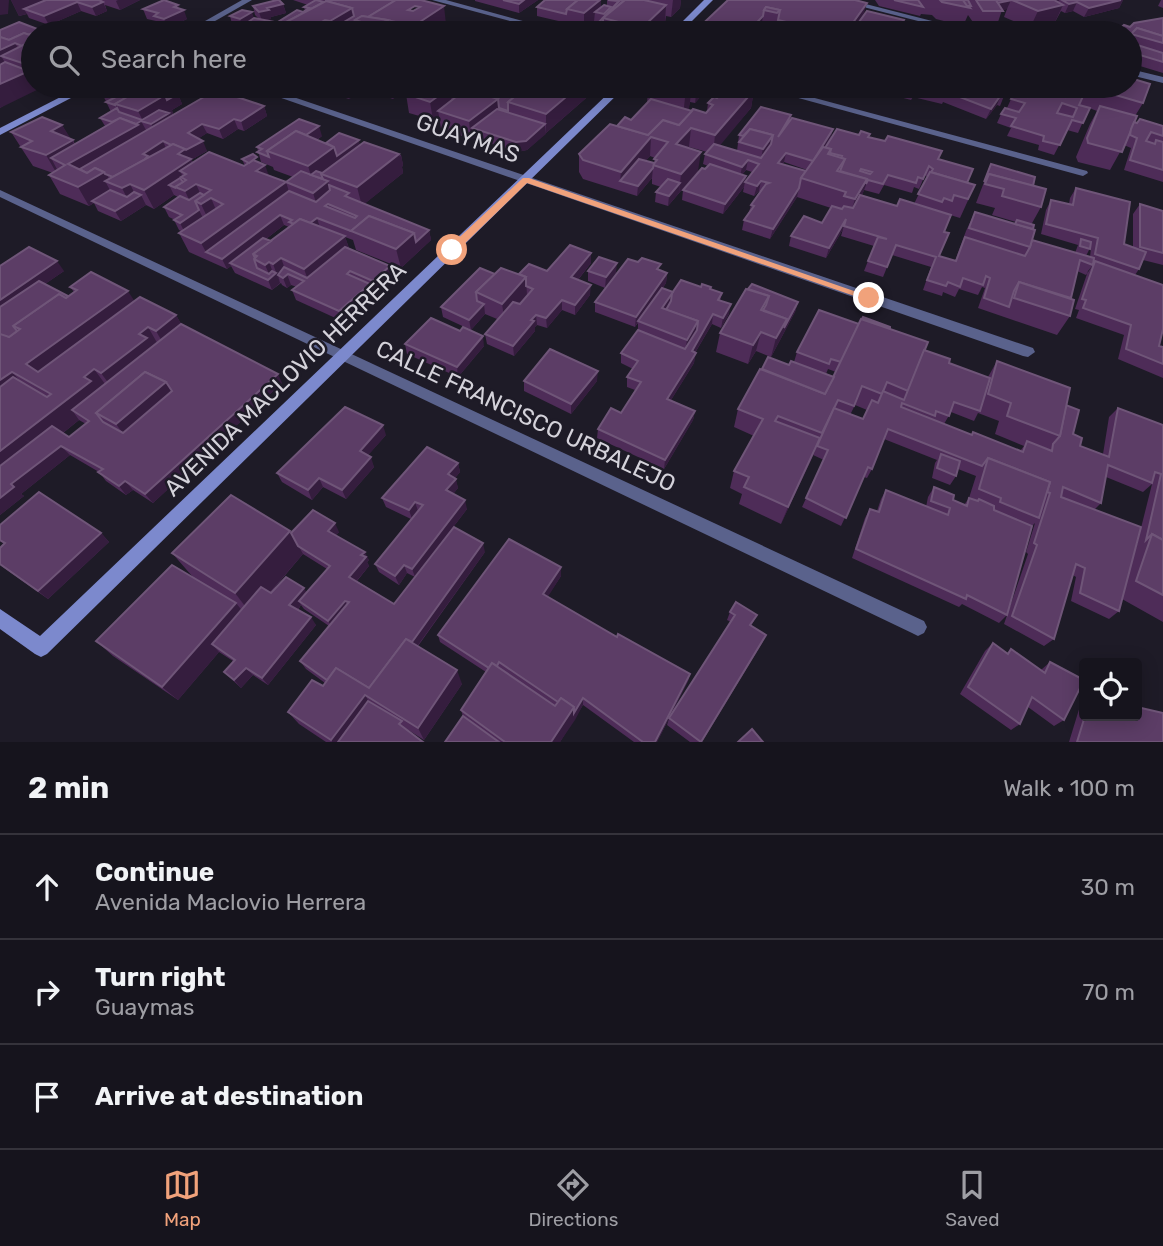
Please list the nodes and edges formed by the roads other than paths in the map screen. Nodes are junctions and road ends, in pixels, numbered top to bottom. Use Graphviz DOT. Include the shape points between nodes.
graph roads {
  1 [pos="248,0"];
  2 [pos="436,0"];
  3 [pos="709,0"];
  4 [pos="840,0"];
  5 [pos="210,21"];
  6 [pos="517,21"];
  7 [pos="687,21"];
  8 [pos="926,21"];
  9 [pos="1142,75"];
  10 [pos="1163,80"];
  11 [pos="66,98"];
  12 [pos="287,98"];
  13 [pos="609,98"];
  14 [pos="805,98"];
  15 [pos="0,132"];
  16 [pos="1083,173"];
  17 [pos="526,180"];
  18 [pos="0,193"];
  19 [pos="1028,352"];
  20 [pos="341,354"];
  21 [pos="0,618"];
  22 [pos="918,627"];
  1 -- 5 [label="street"];
  2 -- 6 [label="street"];
  3 -- 7 [label="main road"];
  4 -- 8 [label="street"];
  9 -- 10 [label="street"];
  11 -- 15 [label="main road"];
  12 -- 17 [label="street, GUAYMAS"];
  13 -- 17 [label="main road, AVENIDA MACLOVIO HERRERA"];
  14 -- 16 [label="street"];
  17 -- 19 [label="street, GUAYMAS"];
  17 -- 20 [label="main road, AVENIDA MACLOVIO HERRERA"];
  18 -- 20 [label="street, CALLE FRANCISCO URBALEJO"];
  20 -- 21 [label="main road, AVENIDA MACLOVIO HERRERA" via="41,648"];
  20 -- 22 [label="street, CALLE FRANCISCO URBALEJO"];
}
